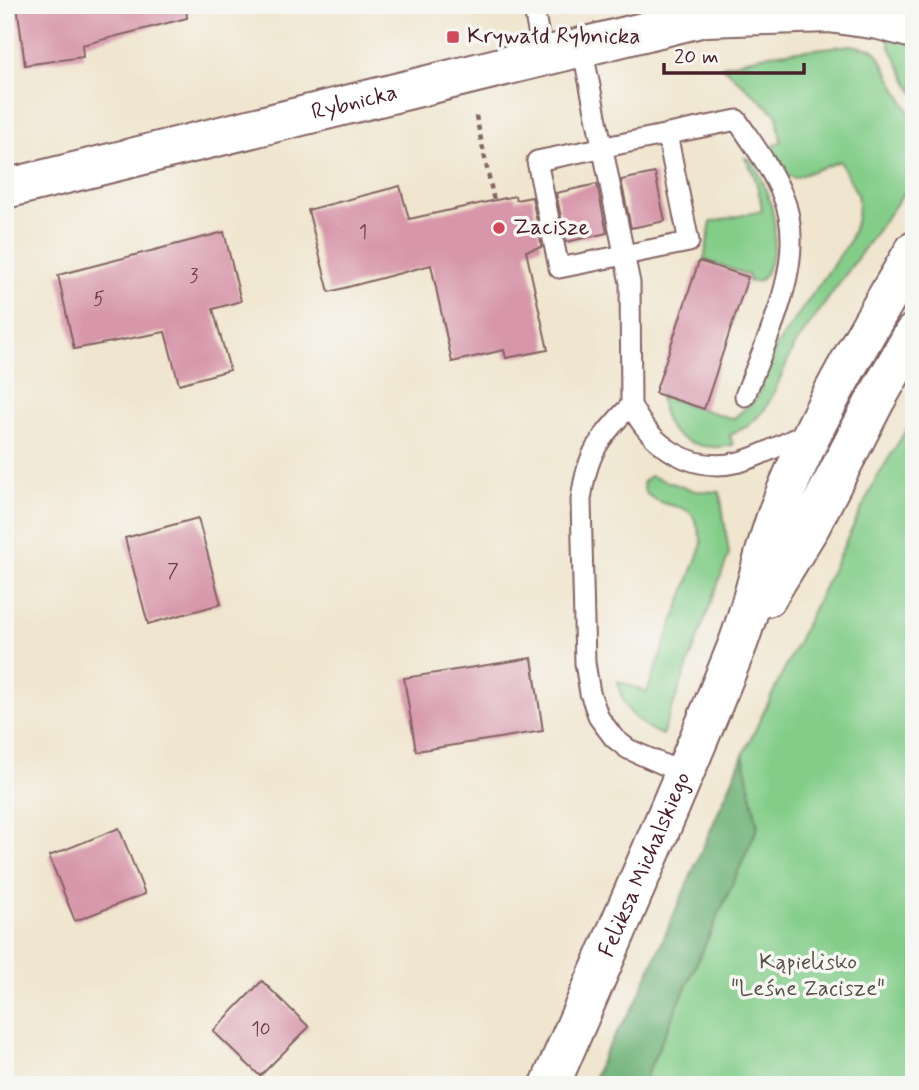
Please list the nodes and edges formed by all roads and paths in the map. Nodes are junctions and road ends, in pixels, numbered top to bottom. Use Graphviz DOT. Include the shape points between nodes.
graph roads {
  1 [pos="533,5"];
  2 [pos="719,11"];
  3 [pos="914,29"];
  4 [pos="582,47"];
  5 [pos="543,56"];
  6 [pos="475,108"];
  7 [pos="667,134"];
  8 [pos="603,147"];
  9 [pos="5,189"];
  10 [pos="494,201"];
  11 [pos="914,251"];
  12 [pos="625,255"];
  13 [pos="912,339"];
  14 [pos="745,396"];
  15 [pos="631,405"];
  16 [pos="814,429"];
  17 [pos="738,643"];
  18 [pos="682,773"];
  19 [pos="550,1085"];
  1 -- 5 [label="lane"];
  2 -- 3 [label="street, Rybnicka" via="829,13"];
  2 -- 4 [label="street, Rybnicka"];
  4 -- 5 [label="street, Rybnicka"];
  4 -- 8 [label="lane"];
  5 -- 9 [label="street, Rybnicka"];
  6 -- 10 [label="path"];
  7 -- 8 [label="lane"];
  7 -- 12 [label="lane" via="689,242"];
  7 -- 14 [label="lane" via="737,120 772,174 787,208 793,246 789,271"];
  8 -- 12 [label="lane"];
  8 -- 12 [label="lane" via="537,161 542,187 559,268"];
  11 -- 16 [label="street, Feliksa Michalskiego"];
  12 -- 15 [label="lane" via="630,282"];
  13 -- 17 [label="street, Feliksa Michalskiego" via="811,525"];
  15 -- 16 [label="lane" via="652,438 673,453 700,463 736,463"];
  15 -- 18 [label="lane" via="607,430 584,473 585,663 599,718 614,738"];
  16 -- 17 [label="street, Feliksa Michalskiego" via="779,511"];
  17 -- 18 [label="street, Feliksa Michalskiego"];
  18 -- 19 [label="street, Feliksa Michalskiego"];
}
